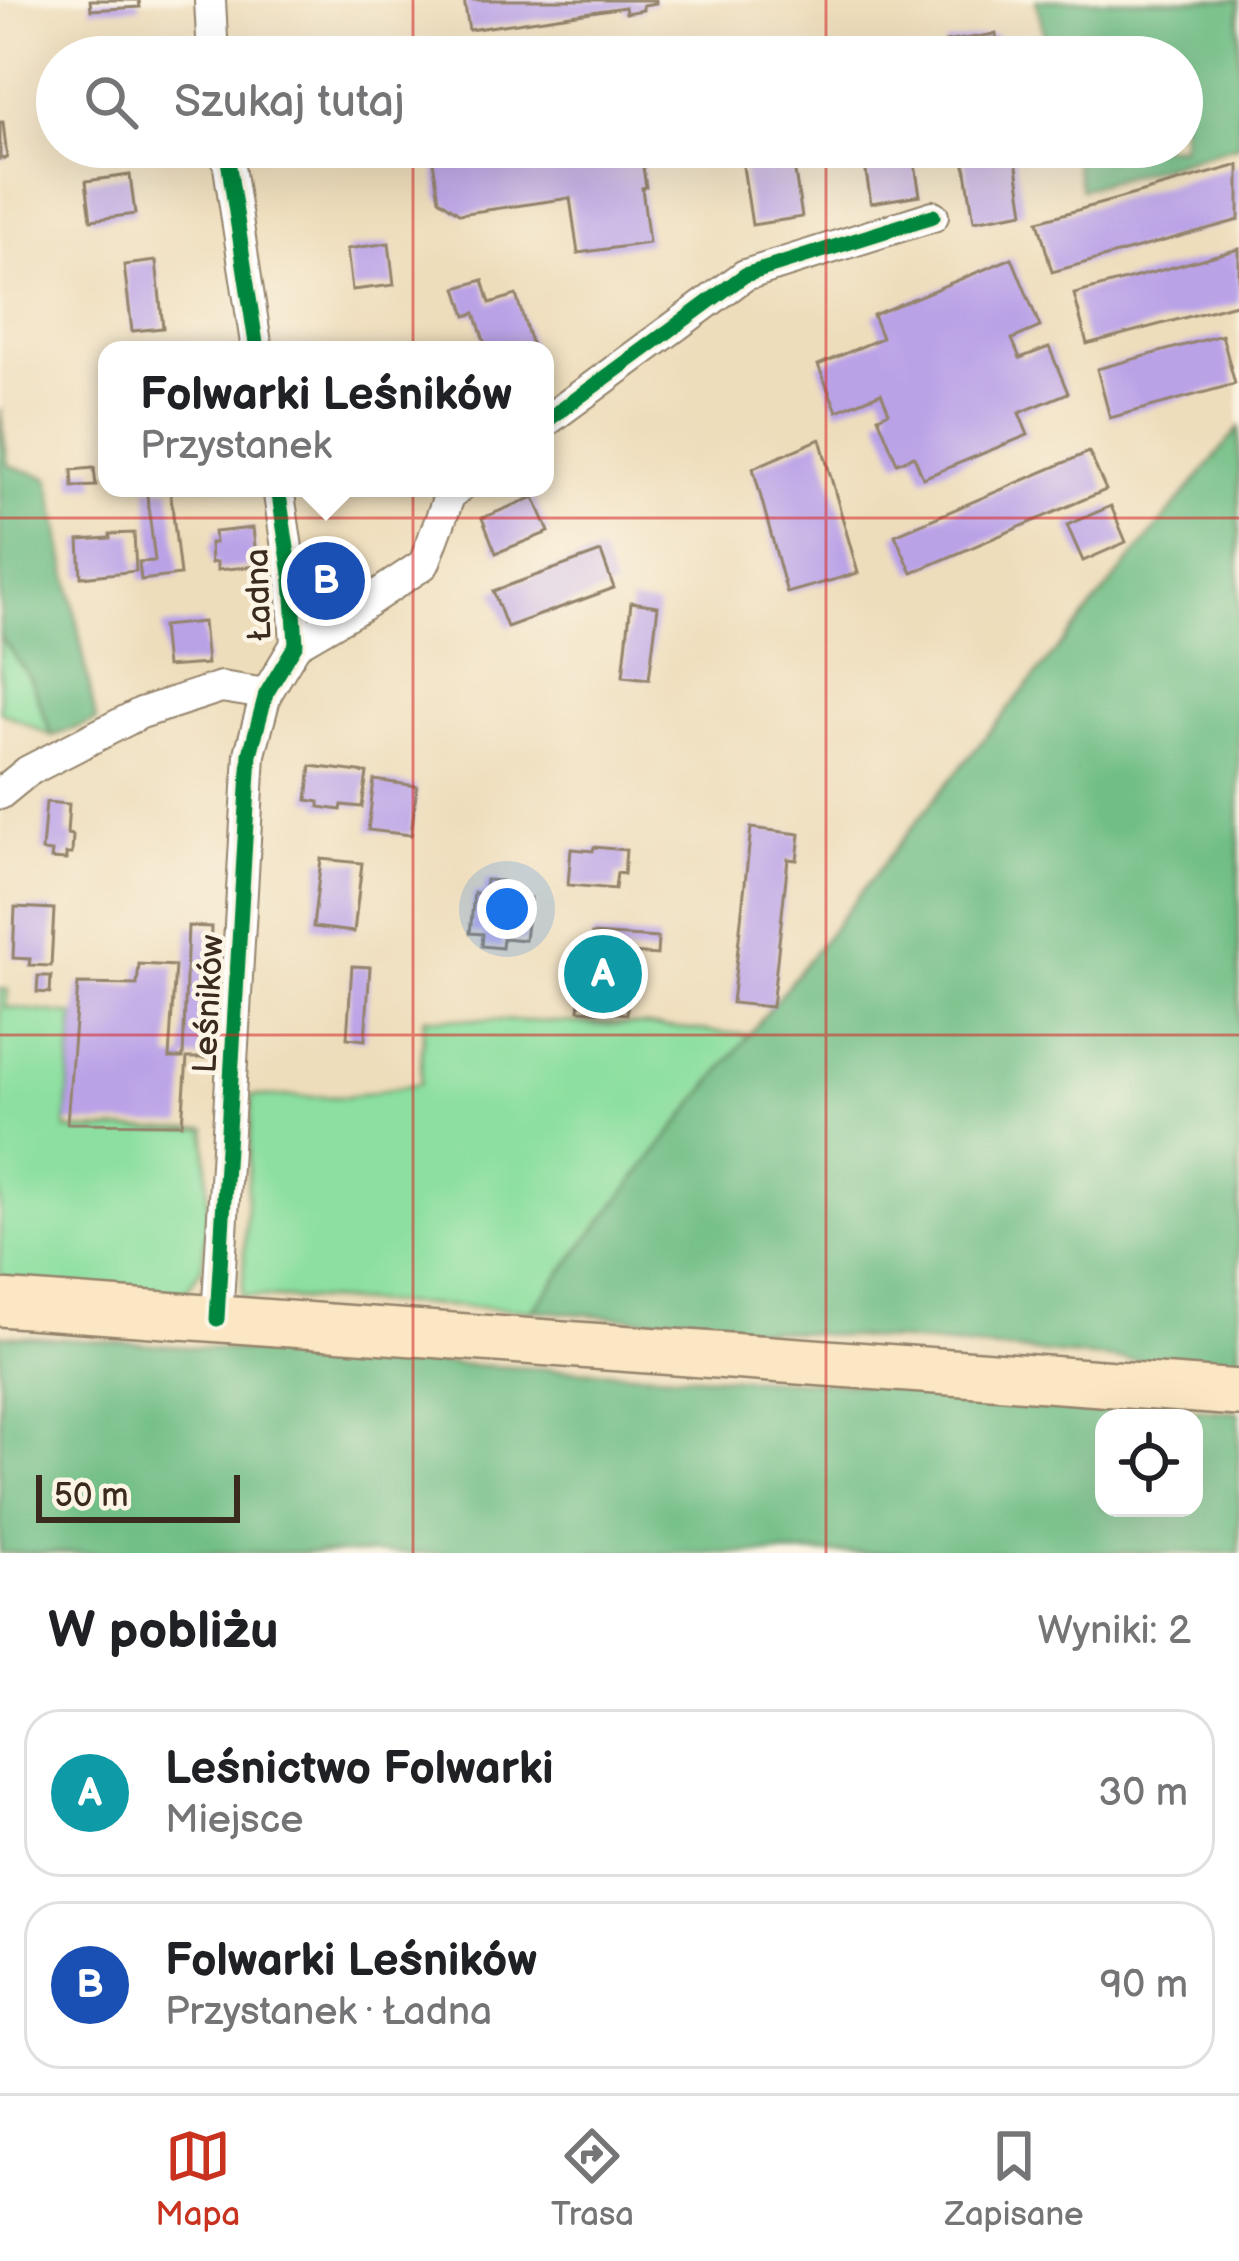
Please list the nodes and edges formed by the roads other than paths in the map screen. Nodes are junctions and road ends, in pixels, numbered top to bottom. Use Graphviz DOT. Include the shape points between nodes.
graph roads {
  1 [pos="210,0"];
  2 [pos="212,36"];
  3 [pos="229,168"];
  4 [pos="933,216"];
  5 [pos="256,341"];
  6 [pos="554,415"];
  7 [pos="279,497"];
  8 [pos="449,497"];
  9 [pos="292,580"];
  10 [pos="358,608"];
  11 [pos="296,644"];
  12 [pos="266,694"];
  13 [pos="0,794"];
  14 [pos="0,1303"];
  15 [pos="218,1319"];
  16 [pos="1239,1393"];
  1 -- 2 [label="street"];
  3 -- 5 [label="street"];
  4 -- 6 [label="street" via="746,274"];
  7 -- 9 [label="street, Ładna"];
  8 -- 10 [label="street" via="424,564"];
  9 -- 10 [label="lane" via="326,581 346,590"];
  9 -- 11 [label="street, Ładna"];
  10 -- 11 [label="street"];
  11 -- 12 [label="street, Ładna"];
  12 -- 13 [label="street, Ładna" via="221,687 141,713"];
  12 -- 15 [label="street, Leśników" via="250,754"];
  14 -- 15 [label="main road"];
  15 -- 16 [label="main road"];
}
